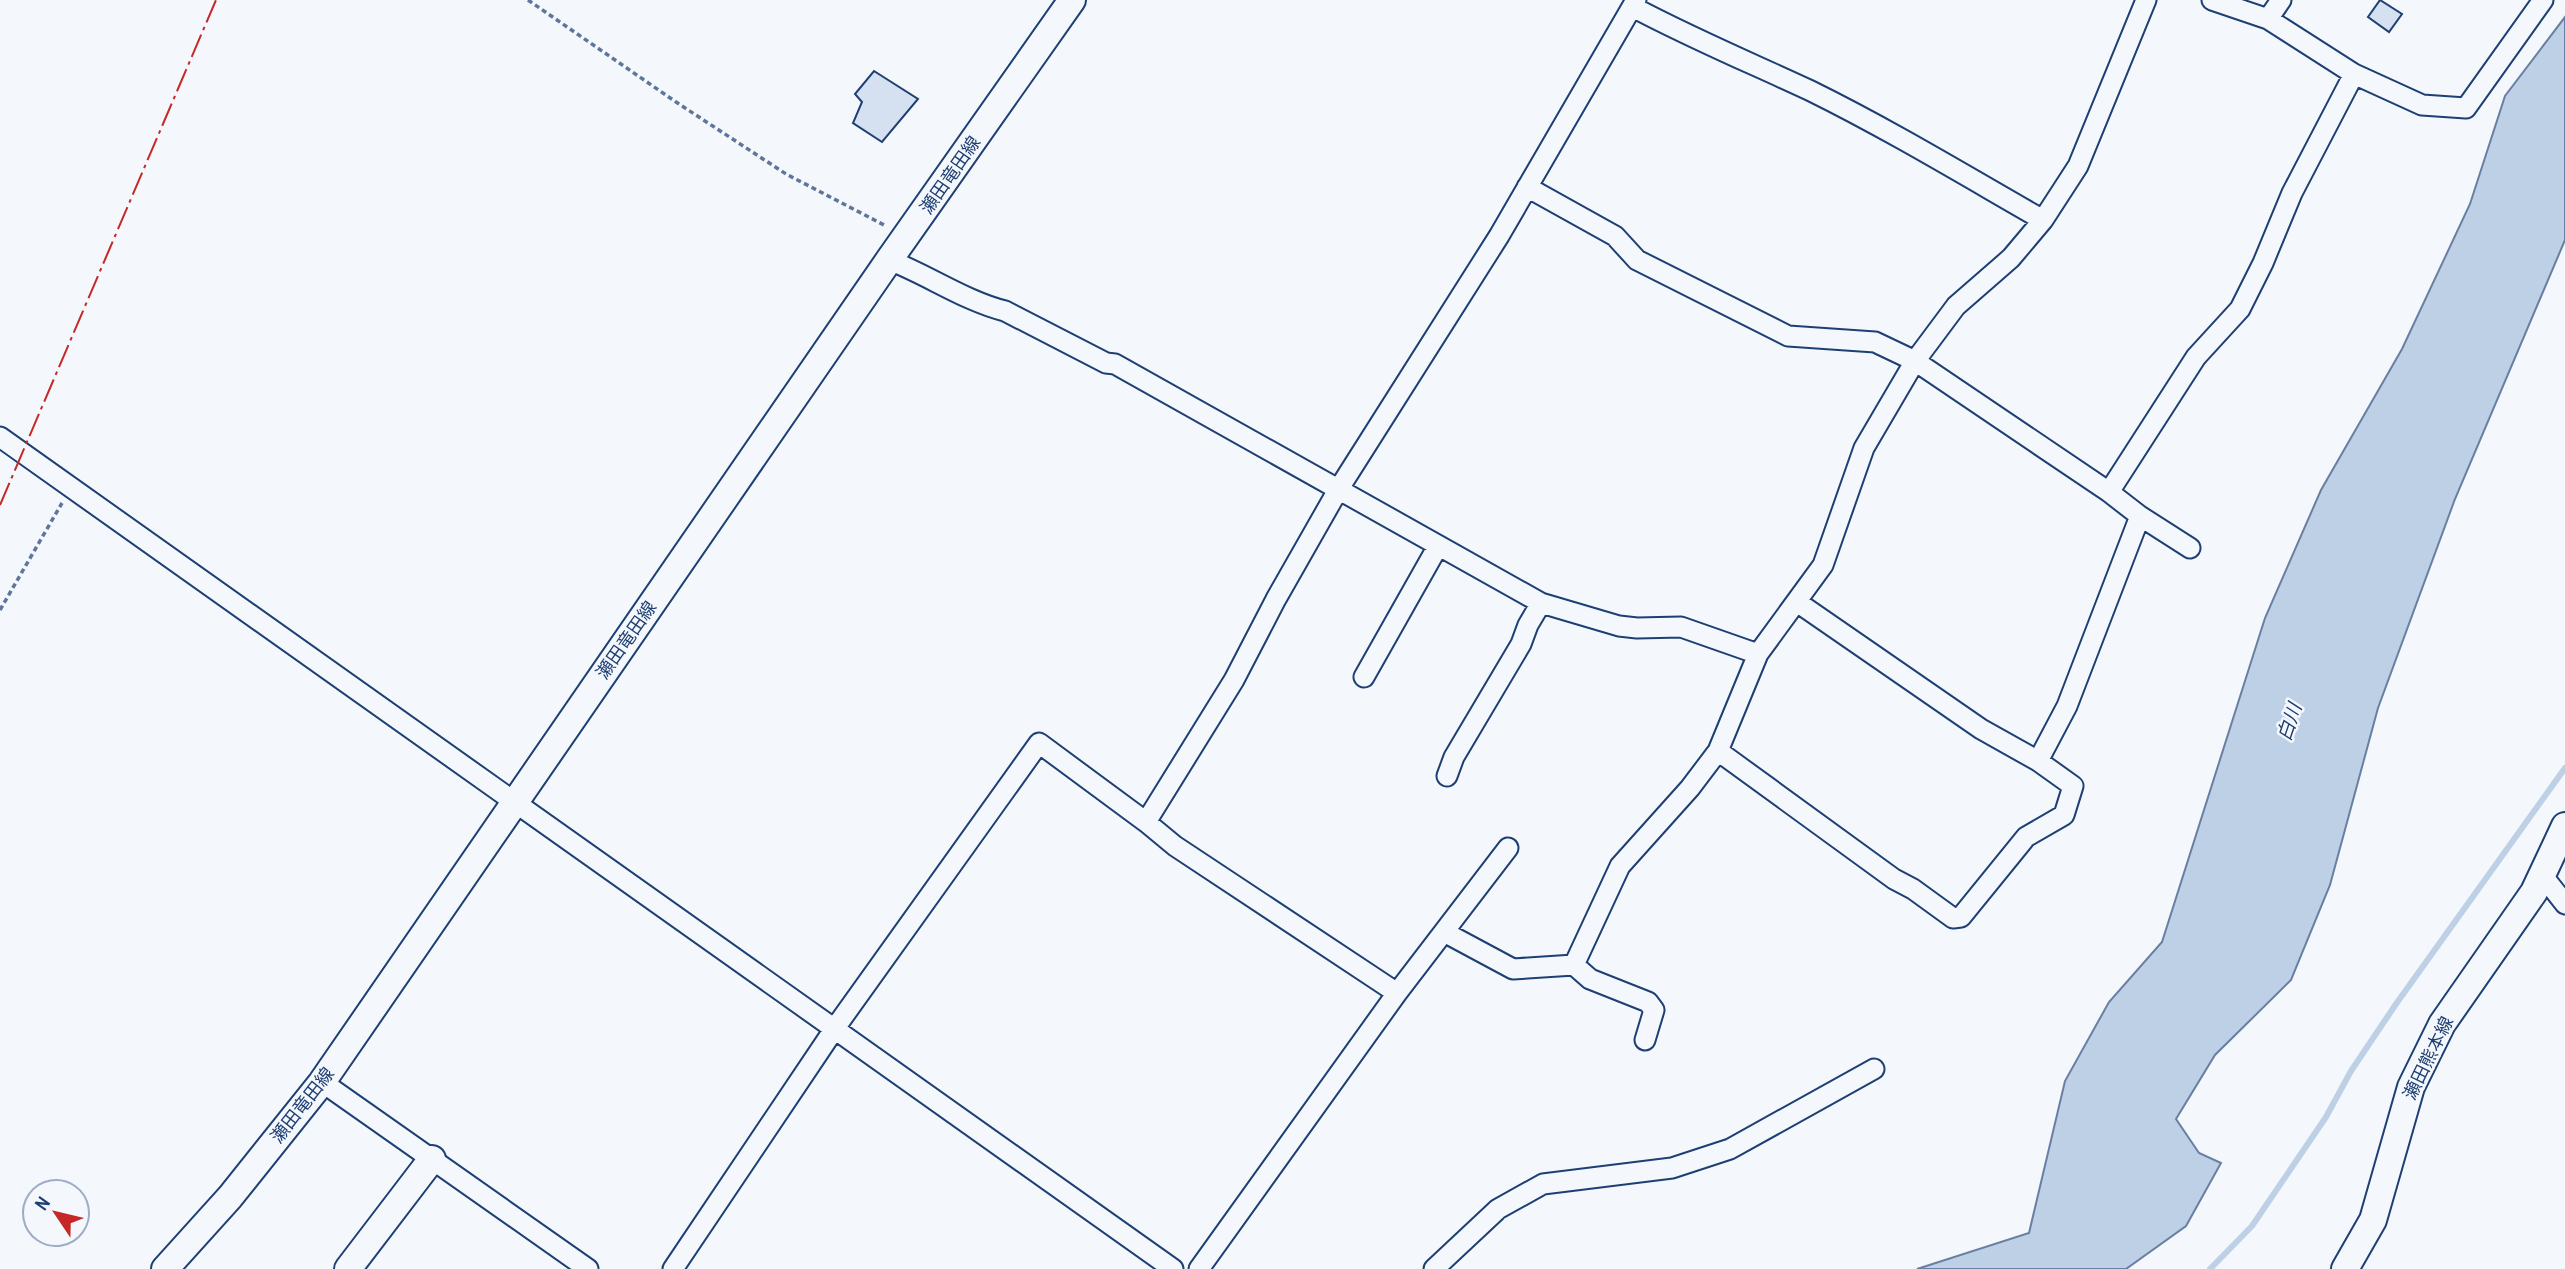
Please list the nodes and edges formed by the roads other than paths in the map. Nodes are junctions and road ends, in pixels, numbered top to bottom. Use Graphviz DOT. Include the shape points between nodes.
graph roads {
  1 [pos="1072,0"];
  2 [pos="2147,0"];
  3 [pos="2212,0"];
  4 [pos="2281,0"];
  5 [pos="2543,0"];
  6 [pos="1635,4"];
  7 [pos="2268,19"];
  8 [pos="2354,74"];
  9 [pos="1527,187"];
  10 [pos="2043,220"];
  11 [pos="890,260"];
  12 [pos="1915,361"];
  13 [pos="0,437"];
  14 [pos="1338,490"];
  15 [pos="2109,492"];
  16 [pos="2140,516"];
  17 [pos="1438,546"];
  18 [pos="2190,548"];
  19 [pos="1797,601"];
  20 [pos="1541,603"];
  21 [pos="1758,654"];
  22 [pos="1364,677"];
  23 [pos="1718,751"];
  24 [pos="2038,761"];
  25 [pos="1447,776"];
  26 [pos="513,802"];
  27 [pos="1146,822"];
  28 [pos="2565,826"];
  29 [pos="1508,848"];
  30 [pos="2543,876"];
  31 [pos="2565,904"];
  32 [pos="1444,932"];
  33 [pos="1574,965"];
  34 [pos="1397,993"];
  35 [pos="835,1028"];
  36 [pos="1645,1040"];
  37 [pos="1874,1069"];
  38 [pos="322,1083"];
  39 [pos="432,1160"];
  40 [pos="165,1269"];
  41 [pos="348,1269"];
  42 [pos="588,1269"];
  43 [pos="673,1269"];
  44 [pos="1174,1269"];
  45 [pos="1199,1269"];
  46 [pos="1434,1269"];
  47 [pos="2345,1269"];
  1 -- 11 [label="main road, 瀬田竜田線"];
  2 -- 10 [label="street" via="2078,166"];
  3 -- 7 [label="street"];
  4 -- 7 [label="street"];
  5 -- 8 [label="street" via="2466,108 2422,105"];
  6 -- 9 [label="street"];
  6 -- 10 [label="street" via="1682,33 1907,142"];
  7 -- 8 [label="street"];
  8 -- 15 [label="street" via="2292,193 2240,309 2196,358"];
  9 -- 12 [label="street" via="1615,236 1637,260 1788,336 1875,342"];
  9 -- 14 [label="street"];
  10 -- 12 [label="street" via="2011,257 1956,306"];
  11 -- 14 [label="street" via="1115,364"];
  11 -- 26 [label="main road, 瀬田竜田線"];
  12 -- 15 [label="street"];
  12 -- 19 [label="street" via="1864,448 1823,565"];
  13 -- 26 [label="street"];
  14 -- 17 [label="street"];
  14 -- 27 [label="street" via="1234,680"];
  15 -- 16 [label="street"];
  16 -- 18 [label="street"];
  16 -- 24 [label="street" via="2067,706"];
  17 -- 20 [label="street"];
  17 -- 22 [label="street"];
  19 -- 21 [label="street"];
  19 -- 24 [label="street" via="1981,729"];
  20 -- 21 [label="street" via="1619,626 1681,627"];
  20 -- 25 [label="street"];
  21 -- 23 [label="street"];
  23 -- 24 [label="street" via="1953,918 1961,917 2026,837 2064,815 2073,786"];
  23 -- 33 [label="street" via="1620,866"];
  26 -- 35 [label="street"];
  26 -- 38 [label="main road, 瀬田竜田線"];
  27 -- 34 [label="street" via="1175,846"];
  27 -- 35 [label="street" via="1039,743"];
  28 -- 30 [label="main road, 瀬田熊本線"];
  29 -- 32 [label="street"];
  30 -- 31 [label="street"];
  30 -- 47 [label="main road, 瀬田熊本線" via="2442,1024 2411,1087 2373,1220"];
  32 -- 33 [label="street" via="1513,969"];
  32 -- 34 [label="street"];
  33 -- 36 [label="street" via="1591,979 1648,1002 1654,1010"];
  34 -- 45 [label="street"];
  35 -- 43 [label="street"];
  35 -- 44 [label="street"];
  37 -- 46 [label="street" via="1730,1149 1672,1168 1543,1184 1498,1209"];
  38 -- 39 [label="street"];
  38 -- 40 [label="main road, 瀬田竜田線"];
  39 -- 41 [label="main road"];
  39 -- 42 [label="street"];
}
